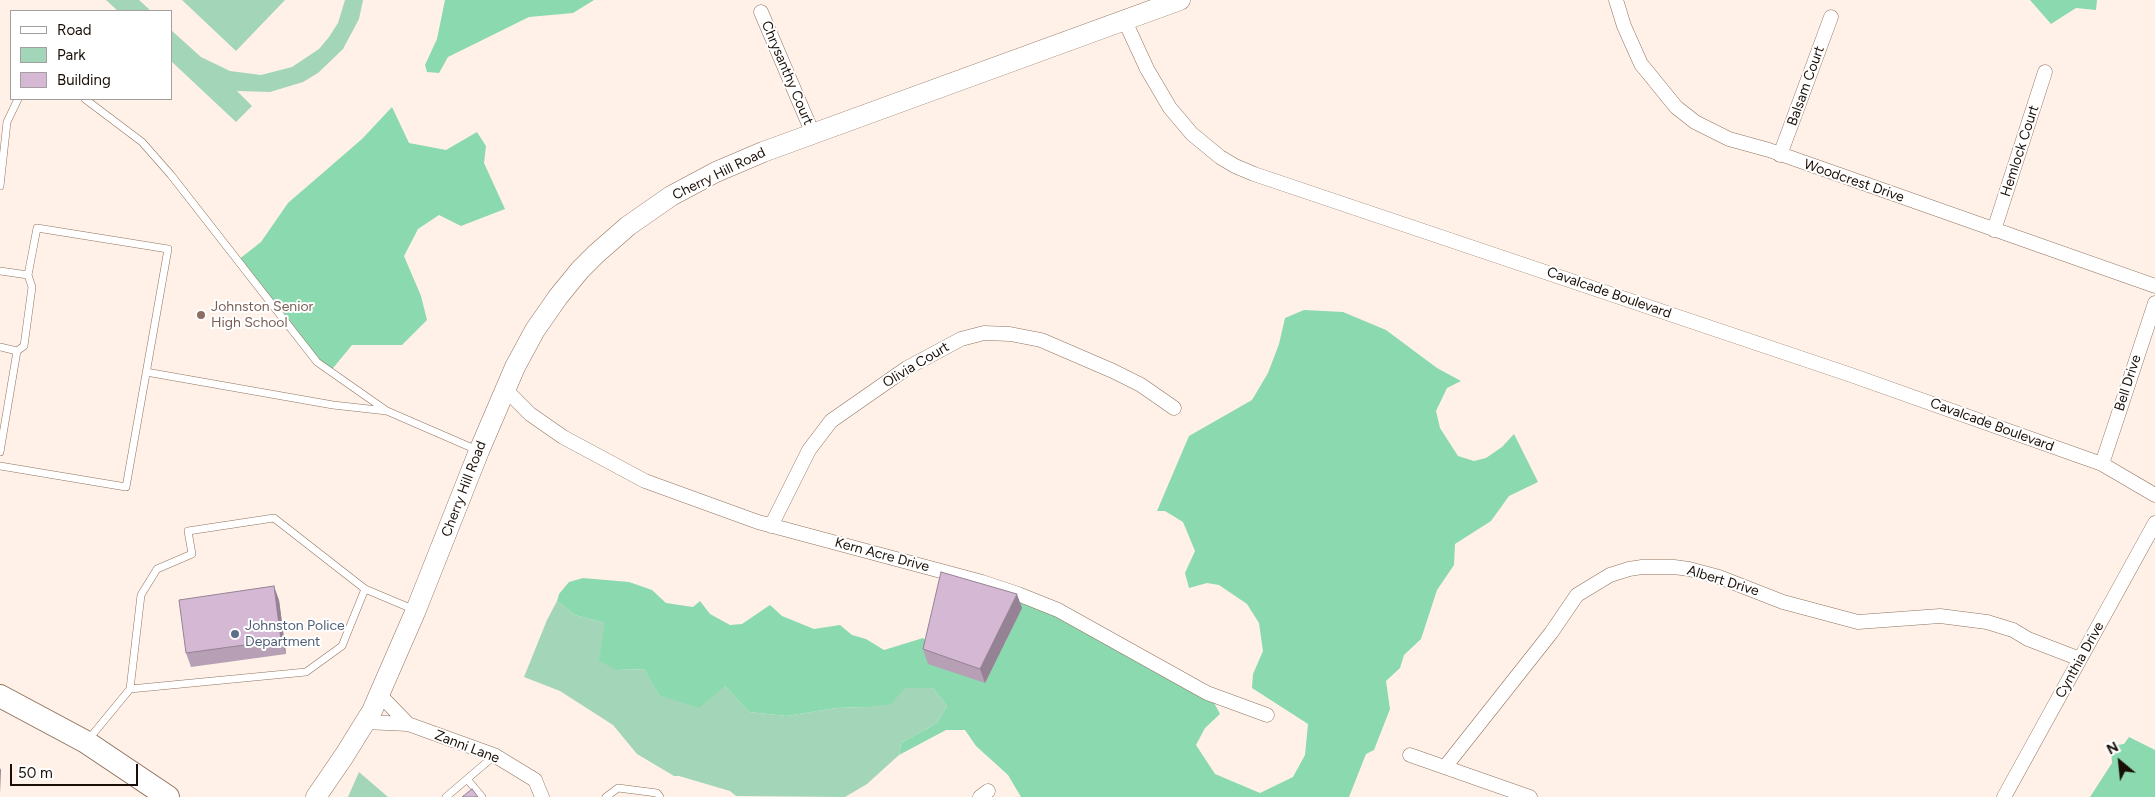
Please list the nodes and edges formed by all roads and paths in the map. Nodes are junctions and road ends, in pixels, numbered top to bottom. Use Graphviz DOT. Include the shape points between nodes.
graph roads {
  1 [pos="1180,0"];
  2 [pos="1616,0"];
  3 [pos="761,12"];
  4 [pos="1831,17"];
  5 [pos="1124,20"];
  6 [pos="2045,72"];
  7 [pos="18,100"];
  8 [pos="86,100"];
  9 [pos="813,134"];
  10 [pos="1780,155"];
  11 [pos="0,186"];
  12 [pos="1994,230"];
  13 [pos="0,270"];
  14 [pos="28,275"];
  15 [pos="2155,286"];
  16 [pos="2155,303"];
  17 [pos="0,347"];
  18 [pos="17,351"];
  19 [pos="146,372"];
  20 [pos="504,388"];
  21 [pos="1174,408"];
  22 [pos="387,411"];
  23 [pos="2,423"];
  24 [pos="479,451"];
  25 [pos="0,452"];
  26 [pos="2102,464"];
  27 [pos="0,466"];
  28 [pos="2155,495"];
  29 [pos="2155,523"];
  30 [pos="771,526"];
  31 [pos="365,589"];
  32 [pos="416,610"];
  33 [pos="2080,659"];
  34 [pos="130,689"];
  35 [pos="379,694"];
  36 [pos="0,696"];
  37 [pos="1267,715"];
  38 [pos="365,722"];
  39 [pos="408,724"];
  40 [pos="86,742"];
  41 [pos="494,755"];
  42 [pos="1410,755"];
  43 [pos="1445,766"];
  44 [pos="466,779"];
  45 [pos="168,797"];
  46 [pos="316,797"];
  47 [pos="446,797"];
  48 [pos="482,797"];
  49 [pos="542,797"];
  50 [pos="606,797"];
  51 [pos="660,797"];
  52 [pos="1530,797"];
  53 [pos="2004,797"];
  1 -- 5 [label="main road, Cherry Hill Road"];
  2 -- 10 [label="street, Woodcrest Drive" via="1641,64 1676,107 1695,122 1729,139"];
  3 -- 9 [label="street, Chrysanthy Court"];
  4 -- 10 [label="street, Balsam Court"];
  5 -- 9 [label="main road, Cherry Hill Road"];
  5 -- 26 [label="street, Cavalcade Boulevard" via="1170,108 1199,140 1235,166 1851,375"];
  6 -- 12 [label="street, Hemlock Court"];
  7 -- 11 [label="lane" via="7,122"];
  8 -- 22 [label="lane" via="142,142 171,175 316,362"];
  9 -- 20 [label="main road, Cherry Hill Road" via="693,183 628,226 580,270 558,297 535,330"];
  10 -- 12 [label="street, Woodcrest Drive"];
  12 -- 15 [label="street, Woodcrest Drive"];
  13 -- 14 [label="lane"];
  14 -- 18 [label="lane" via="32,287 24,346"];
  14 -- 19 [label="lane" via="37,228 168,249"];
  16 -- 26 [label="street, Bell Drive"];
  17 -- 18 [label="lane"];
  18 -- 23 [label="lane"];
  19 -- 22 [label="lane" via="333,405"];
  19 -- 27 [label="lane" via="126,487"];
  20 -- 24 [label="main road, Cherry Hill Road"];
  20 -- 30 [label="street, Kern Acre Drive" via="530,414 615,466 645,481"];
  21 -- 30 [label="street, Olivia Court" via="1113,370 1041,340 984,333 961,339 907,368 831,422 810,450"];
  22 -- 24 [label="lane"];
  23 -- 25 [label="lane"];
  24 -- 32 [label="main road, Cherry Hill Road"];
  26 -- 28 [label="street, Cavalcade Boulevard"];
  29 -- 33 [label="street, Cynthia Drive"];
  30 -- 37 [label="street, Kern Acre Drive" via="1018,594 1058,610 1208,692"];
  31 -- 32 [label="lane"];
  31 -- 34 [label="lane" via="342,646 306,672"];
  31 -- 34 [label="lane" via="274,518 188,531 192,554 157,568 141,595"];
  32 -- 35 [label="main road, Cherry Hill Road"];
  33 -- 43 [label="street, Albert Drive" via="1987,622 1940,616 1858,622 1783,602 1690,569 1629,569 1610,575 1577,595 1551,633"];
  33 -- 53 [label="street, Cynthia Drive"];
  34 -- 40 [label="lane"];
  35 -- 38 [label="main road, Cherry Hill Road"];
  35 -- 39 [label="street, Zanni Lane"];
  36 -- 40 [label="main road"];
  38 -- 39 [label="street, Zanni Lane"];
  38 -- 46 [label="main road, Cherry Hill Road"];
  39 -- 41 [label="street, Zanni Lane"];
  40 -- 45 [label="main road"];
  41 -- 44 [label="lane"];
  41 -- 49 [label="street, Zanni Lane" via="535,780"];
  42 -- 43 [label="street"];
  43 -- 52 [label="street"];
  44 -- 47 [label="lane"];
  44 -- 48 [label="lane"];
  50 -- 51 [label="lane" via="618,788 657,793"];
}
